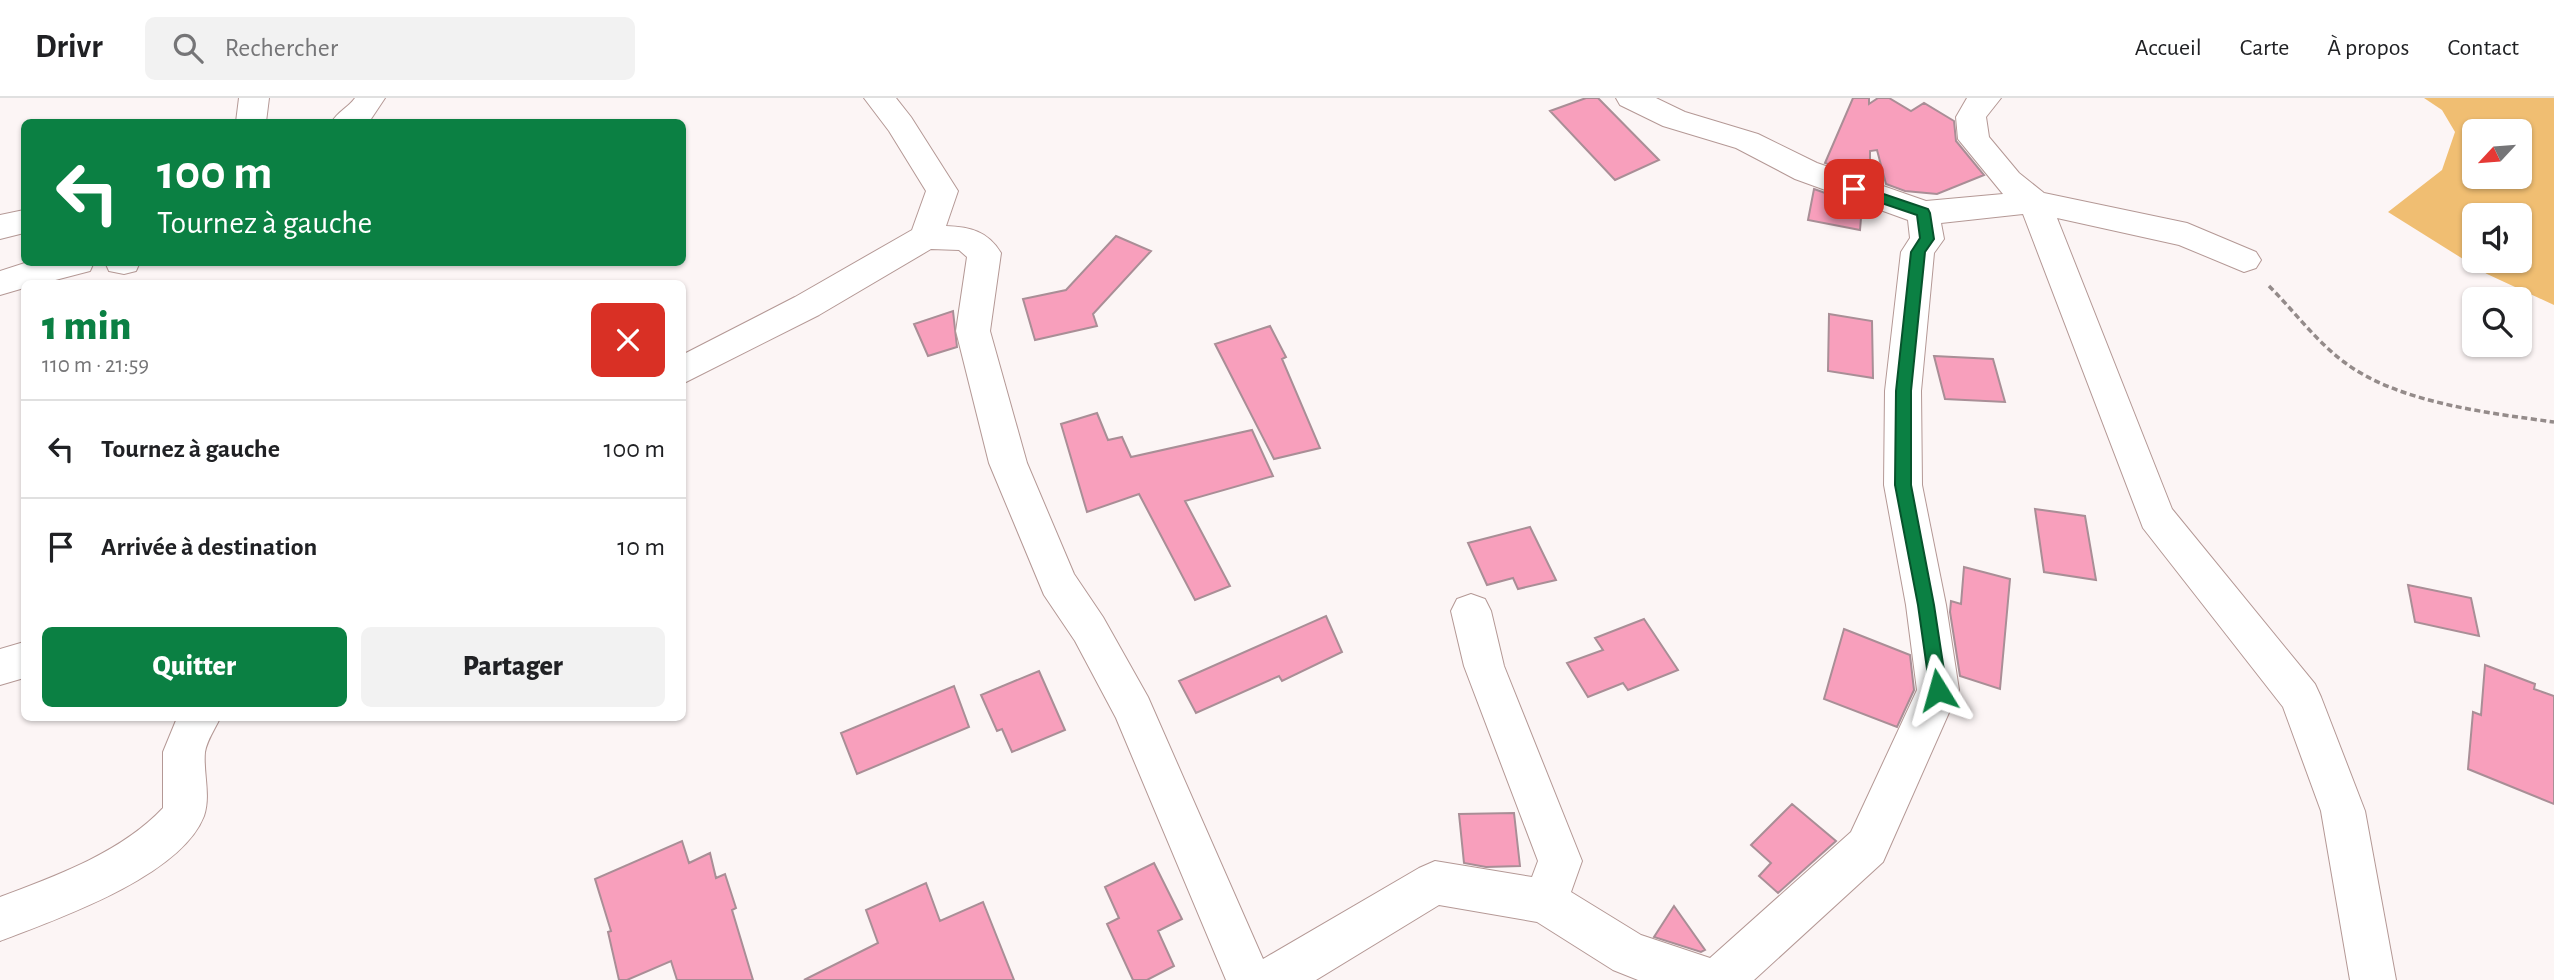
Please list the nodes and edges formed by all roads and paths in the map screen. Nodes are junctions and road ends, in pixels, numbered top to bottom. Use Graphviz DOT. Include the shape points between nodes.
graph roads {
  1 [pos="254,98"];
  2 [pos="370,98"];
  3 [pos="879,98"];
  4 [pos="1631,98"];
  5 [pos="1986,98"];
  6 [pos="251,119"];
  7 [pos="352,119"];
  8 [pos="2034,202"];
  9 [pos="1924,213"];
  10 [pos="21,223"];
  11 [pos="0,227"];
  12 [pos="926,237"];
  13 [pos="2244,260"];
  14 [pos="53,266"];
  15 [pos="0,283"];
  16 [pos="686,369"];
  17 [pos="2554,422"];
  18 [pos="1471,611"];
  19 [pos="21,661"];
  20 [pos="0,667"];
  21 [pos="198,721"];
  22 [pos="1545,901"];
  23 [pos="0,919"];
  24 [pos="1249,980"];
  25 [pos="1272,980"];
  26 [pos="1706,980"];
  27 [pos="1720,980"];
  28 [pos="2373,980"];
  1 -- 6 [label="street"];
  2 -- 7 [label="street"];
  3 -- 12 [label="street" via="901,124 942,191"];
  4 -- 9 [label="street" via="1674,119 1747,141 1806,171"];
  5 -- 8 [label="street" via="1971,117 1974,139 2008,181"];
  8 -- 9 [label="street"];
  8 -- 13 [label="street" via="2187,235"];
  8 -- 28 [label="street" via="2156,517 2300,697 2343,811"];
  9 -- 27 [label="street" via="1927,239 1918,252 1903,391 1903,485 1938,690 1867,847"];
  10 -- 11 [label="street"];
  12 -- 16 [label="street"];
  12 -- 24 [label="street" via="967,239 984,253 973,331 1008,463 1058,583 1133,710"];
  13 -- 17 [label="path" via="2346,364 2386,385 2499,415"];
  14 -- 15 [label="street"];
  18 -- 22 [label="street" via="1484,666 1560,861"];
  19 -- 20 [label="street"];
  21 -- 23 [label="street" via="184,750 185,803 180,821 145,852"];
  22 -- 25 [label="street" via="1435,883"];
  22 -- 26 [label="street" via="1629,954"];
}
